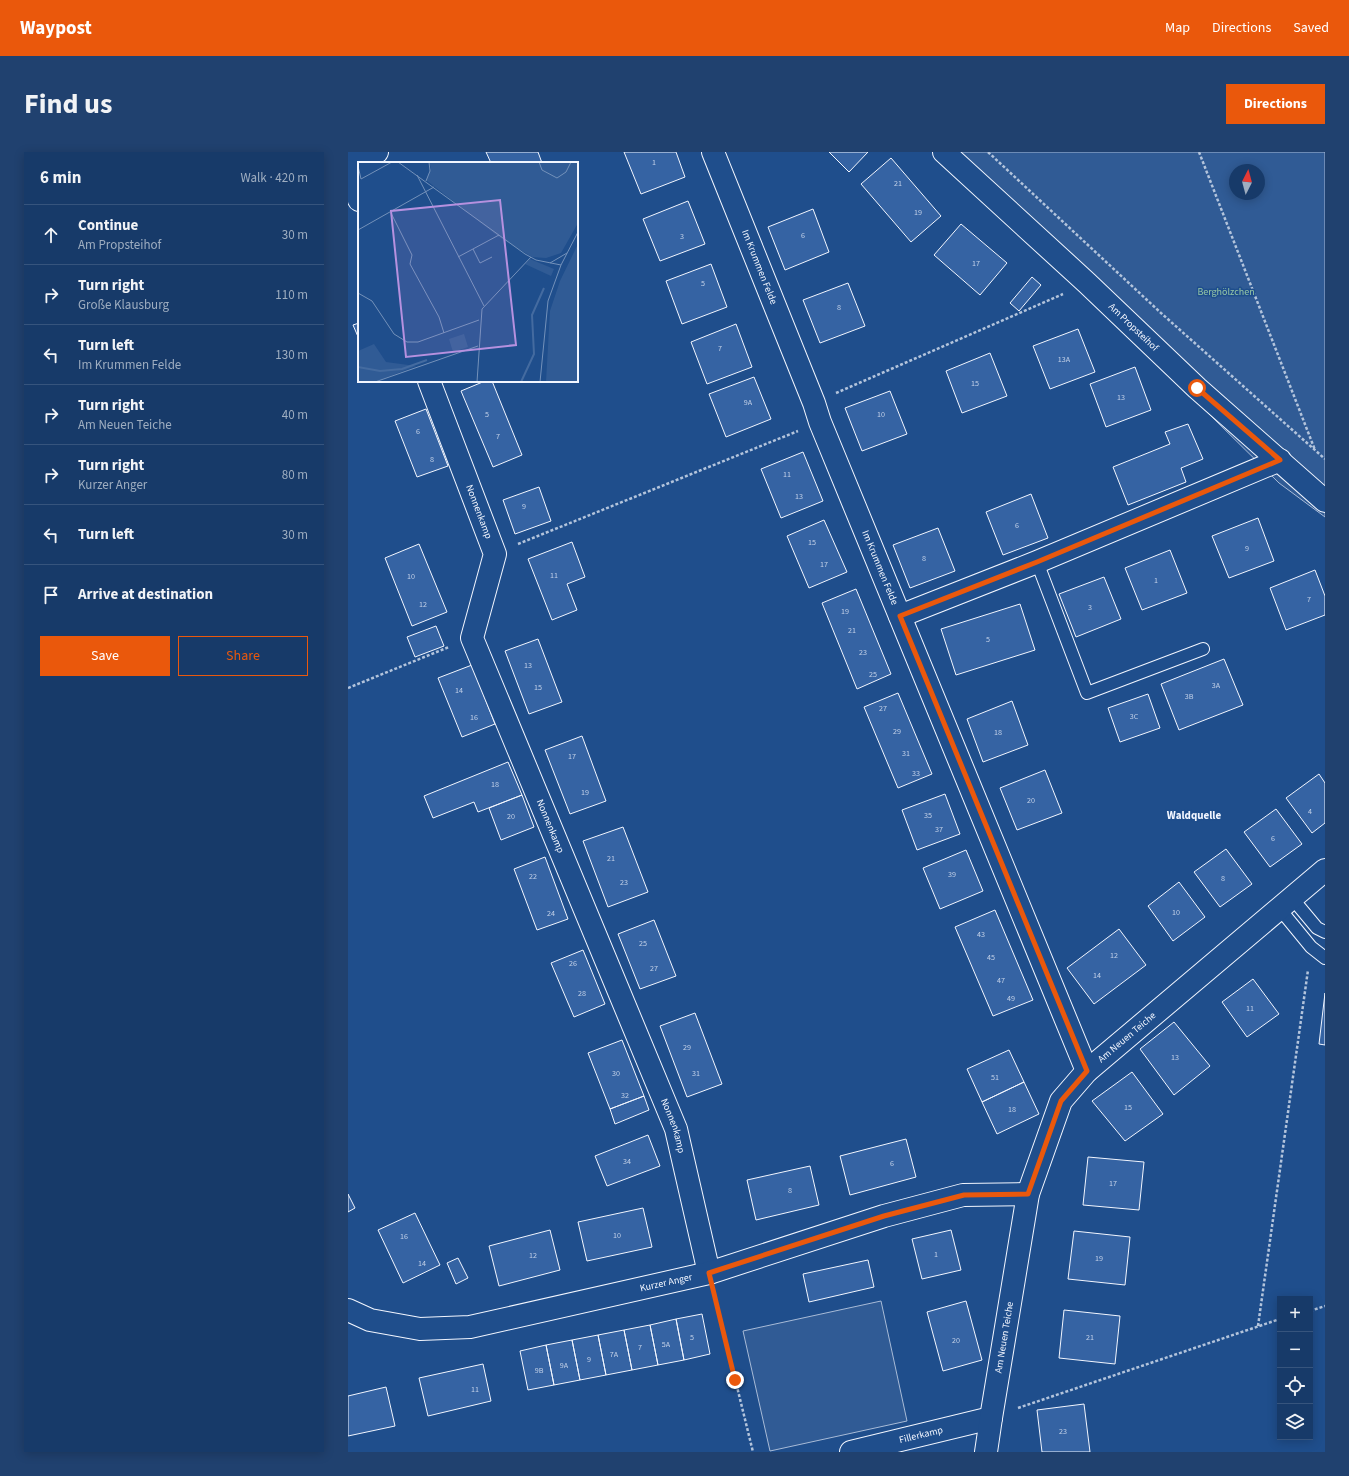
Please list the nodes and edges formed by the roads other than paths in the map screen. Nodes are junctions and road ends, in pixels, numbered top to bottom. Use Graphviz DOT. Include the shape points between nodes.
graph roads {
  1 [pos="377,152"];
  2 [pos="713,152"];
  3 [pos="944,152"];
  4 [pos="348,164"];
  5 [pos="348,171"];
  6 [pos="358,197"];
  7 [pos="429,382"];
  8 [pos="1280,460"];
  9 [pos="1325,501"];
  10 [pos="1037,562"];
  11 [pos="900,616"];
  12 [pos="1203,649"];
  13 [pos="1325,870"];
  14 [pos="1286,903"];
  15 [pos="1325,932"];
  16 [pos="1325,958"];
  17 [pos="1087,1071"];
  18 [pos="1028,1194"];
  19 [pos="709,1273"];
  20 [pos="348,1310"];
  21 [pos="991,1418"];
  22 [pos="851,1452"];
  23 [pos="986,1452"];
  1 -- 4 [label="street"];
  2 -- 11 [label="street, Im Krummen Felde"];
  3 -- 8 [label="street, Am Propsteihof" via="1088,283 1197,388"];
  5 -- 6 [label="street"];
  7 -- 19 [label="street, Nonnenkamp" via="495,554 472,638 676,1129"];
  8 -- 9 [label="street, Am Propsteihof"];
  8 -- 10 [label="street"];
  10 -- 11 [label="street"];
  10 -- 12 [label="lane" via="1087,693"];
  11 -- 17 [label="street, Im Krummen Felde"];
  13 -- 14 [label="street, Am Neuen Teiche"];
  14 -- 15 [label="lane"];
  14 -- 16 [label="lane" via="1311,947"];
  14 -- 17 [label="street, Am Neuen Teiche"];
  17 -- 18 [label="street, Am Neuen Teiche" via="1061,1101"];
  18 -- 19 [label="street, Kurzer Anger" via="964,1195 884,1216"];
  18 -- 21 [label="street, Am Neuen Teiche"];
  19 -- 20 [label="street, Kurzer Anger" via="470,1328 420,1329 370,1320"];
  21 -- 22 [label="street, Fillerkamp"];
  21 -- 23 [label="street, Am Neuen Teiche"];
}
